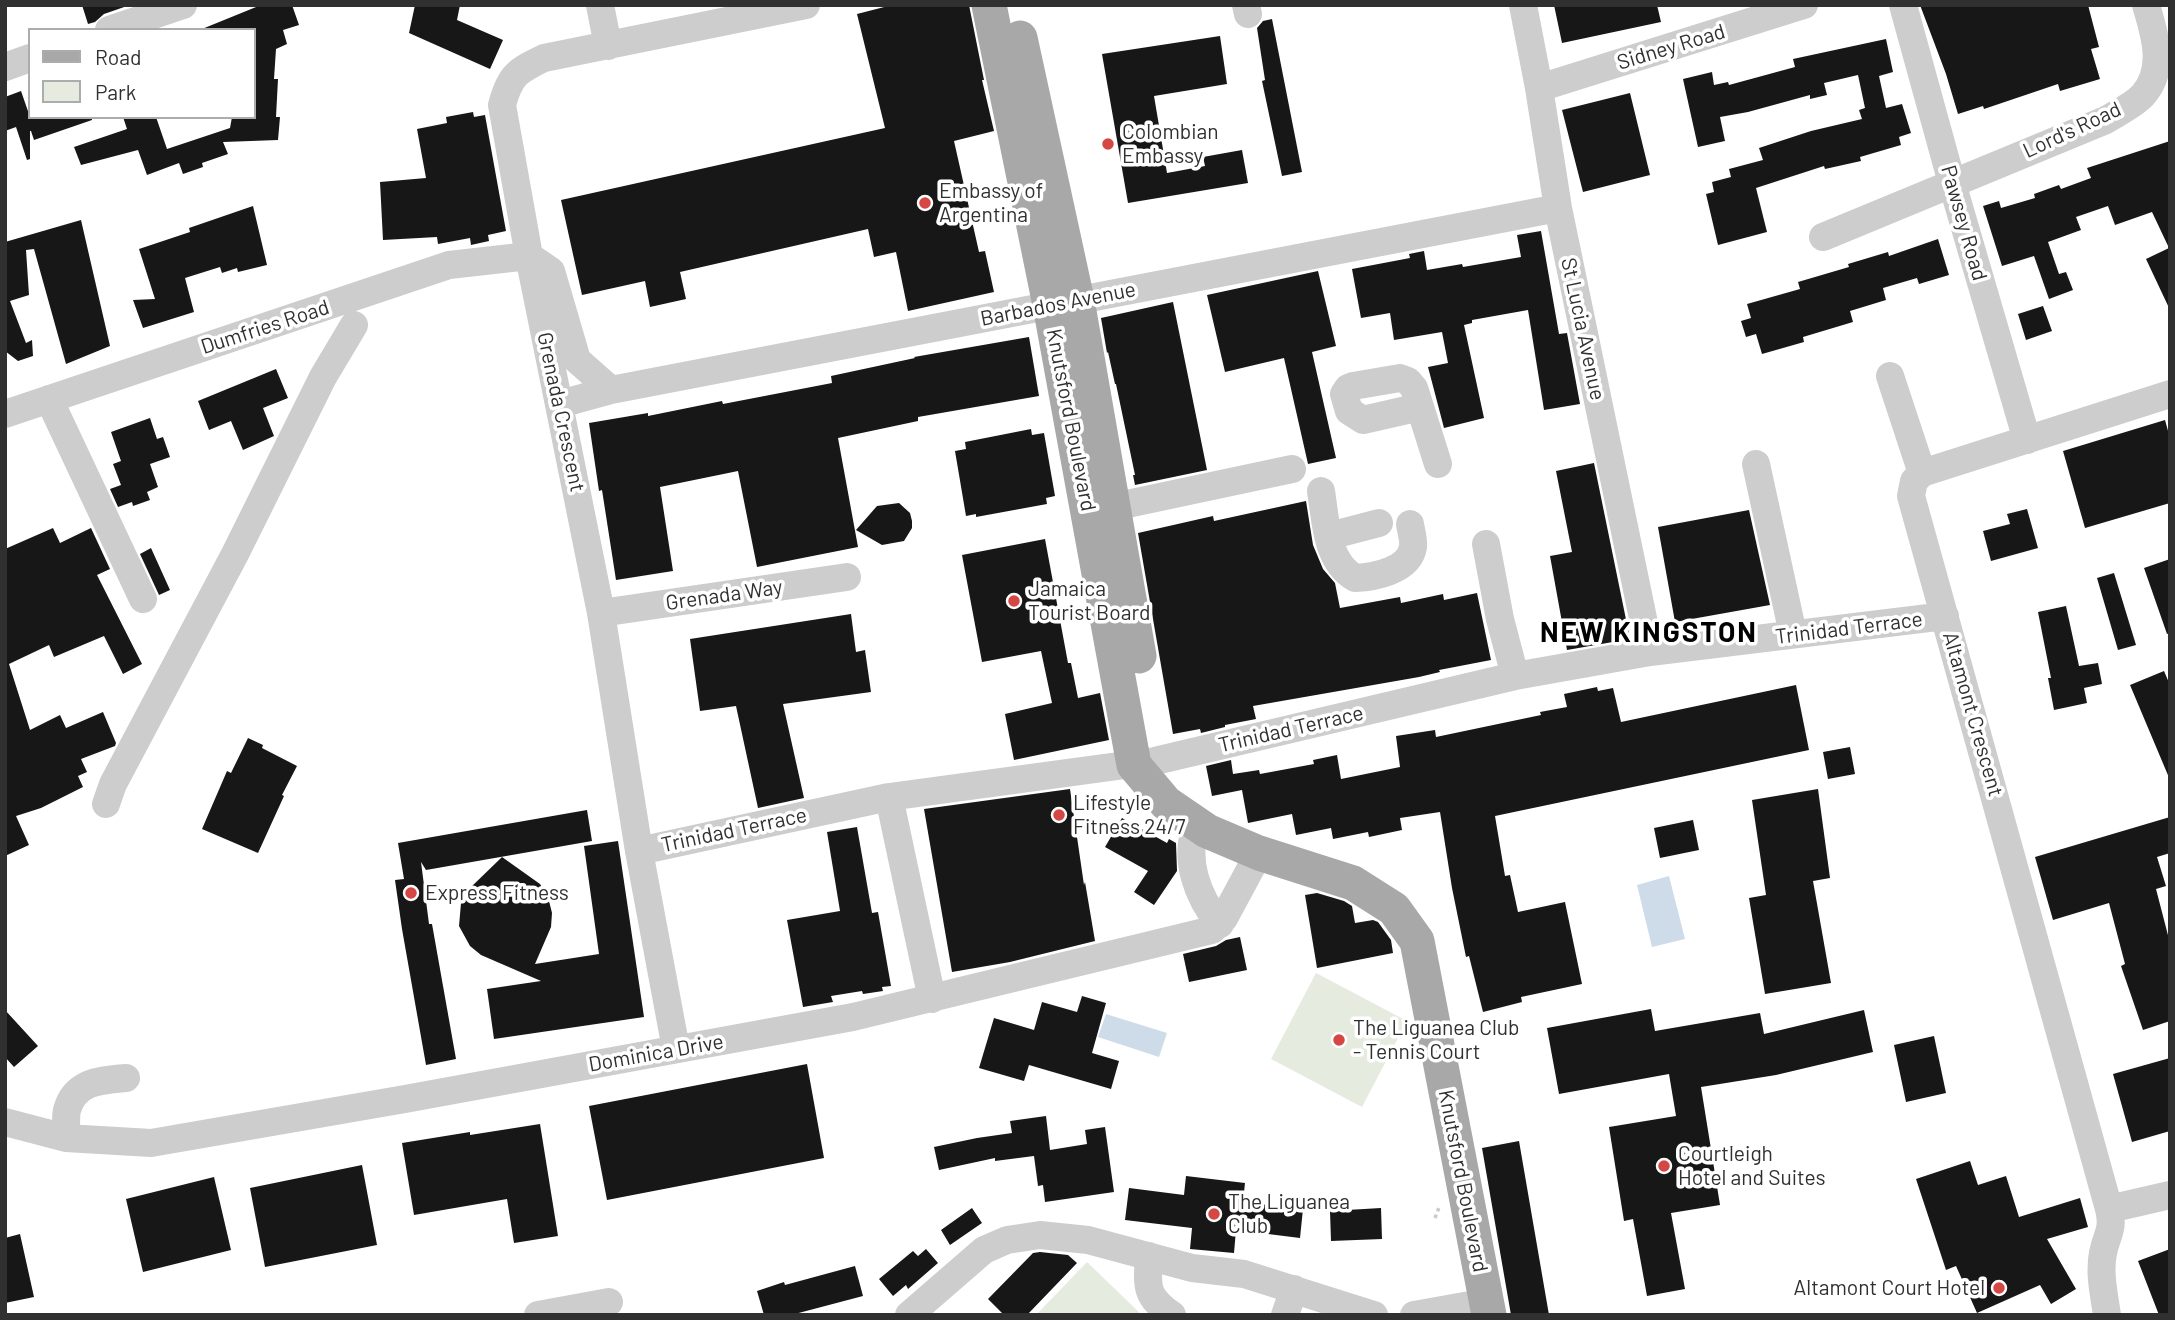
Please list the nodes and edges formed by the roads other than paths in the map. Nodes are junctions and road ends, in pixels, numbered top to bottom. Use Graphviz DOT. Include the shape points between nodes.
graph roads {
  1 [pos="184,5"];
  2 [pos="600,5"];
  3 [pos="806,5"];
  4 [pos="989,5"];
  5 [pos="1013,5"];
  6 [pos="1523,5"];
  7 [pos="1804,5"];
  8 [pos="1903,5"];
  9 [pos="2146,5"];
  10 [pos="115,28"];
  11 [pos="608,46"];
  12 [pos="28,59"];
  13 [pos="5,66"];
  14 [pos="1539,88"];
  15 [pos="1952,183"];
  16 [pos="1558,208"];
  17 [pos="1823,237"];
  18 [pos="529,256"];
  19 [pos="1063,303"];
  20 [pos="355,325"];
  21 [pos="1890,376"];
  22 [pos="611,390"];
  23 [pos="2170,394"];
  24 [pos="49,399"];
  25 [pos="560,404"];
  26 [pos="1420,407"];
  27 [pos="5,414"];
  28 [pos="2027,440"];
  29 [pos="1438,464"];
  30 [pos="1756,464"];
  31 [pos="1292,469"];
  32 [pos="1922,473"];
  33 [pos="1321,491"];
  34 [pos="1113,507"];
  35 [pos="1379,523"];
  36 [pos="1410,524"];
  37 [pos="1329,536"];
  38 [pos="1486,544"];
  39 [pos="848,577"];
  40 [pos="143,599"];
  41 [pos="601,613"];
  42 [pos="1945,616"];
  43 [pos="1793,634"];
  44 [pos="1650,652"];
  45 [pos="1515,676"];
  46 [pos="1144,763"];
  47 [pos="889,797"];
  48 [pos="106,804"];
  49 [pos="1191,820"];
  50 [pos="639,851"];
  51 [pos="1259,853"];
  52 [pos="1220,924"];
  53 [pos="932,999"];
  54 [pos="676,1049"];
  55 [pos="126,1078"];
  56 [pos="5,1122"];
  57 [pos="66,1138"];
  58 [pos="2170,1195"];
  59 [pos="2109,1209"];
  60 [pos="1149,1256"];
  61 [pos="609,1302"];
  62 [pos="1290,1302"];
  63 [pos="1488,1309"];
  64 [pos="538,1315"];
  65 [pos="909,1315"];
  66 [pos="1172,1315"];
  67 [pos="1374,1315"];
  68 [pos="1414,1315"];
  69 [pos="2107,1315"];
  1 -- 10 [label="street"];
  2 -- 11 [label="street"];
  3 -- 11 [label="street, Grenada Crescent"];
  4 -- 19 [label="main road, Knutsford Boulevard"];
  5 -- 19 [label="main road, Knutsford Boulevard"];
  6 -- 14 [label="street, St Lucia Avenue"];
  7 -- 14 [label="street, Sidney Road"];
  8 -- 15 [label="street, Pawsey Road"];
  9 -- 15 [label="street, Lord's Road" via="2158,56 2142,96 2106,120"];
  11 -- 18 [label="street, Grenada Crescent" via="544,58 520,69 507,86 502,105"];
  12 -- 13 [label="street"];
  14 -- 16 [label="street, St Lucia Avenue"];
  15 -- 17 [label="street, Lord's Road"];
  15 -- 28 [label="street, Pawsey Road"];
  16 -- 19 [label="street, Barbados Avenue"];
  16 -- 44 [label="street, St Lucia Avenue"];
  18 -- 22 [label="street" via="551,271 577,360"];
  18 -- 24 [label="street, Dumfries Road" via="449,265"];
  18 -- 25 [label="street, Grenada Crescent"];
  19 -- 22 [label="street, Barbados Avenue"];
  19 -- 34 [label="main road, Knutsford Boulevard"];
  19 -- 46 [label="main road, Knutsford Boulevard"];
  20 -- 48 [label="street" via="323,377"];
  21 -- 32 [label="street"];
  22 -- 25 [label="street, Barbados Avenue"];
  23 -- 28 [label="street"];
  24 -- 27 [label="street, Dumfries Road"];
  24 -- 40 [label="street"];
  25 -- 41 [label="street, Grenada Crescent"];
  26 -- 29 [label="street"];
  28 -- 32 [label="street"];
  30 -- 43 [label="street"];
  31 -- 34 [label="street"];
  32 -- 42 [label="street, Altamont Crescent" via="1914,481 1911,496"];
  33 -- 37 [label="street"];
  34 -- 46 [label="main road, Knutsford Boulevard"];
  35 -- 37 [label="street"];
  36 -- 37 [label="street" via="1413,548 1407,561 1365,578 1354,579 1343,571"];
  38 -- 45 [label="street"];
  39 -- 41 [label="street, Grenada Way"];
  41 -- 50 [label="street, Grenada Crescent"];
  42 -- 43 [label="street, Trinidad Terrace"];
  42 -- 59 [label="street, Altamont Crescent"];
  43 -- 44 [label="street, Trinidad Terrace"];
  44 -- 45 [label="street, Trinidad Terrace"];
  45 -- 46 [label="street, Trinidad Terrace"];
  46 -- 47 [label="street, Trinidad Terrace"];
  46 -- 49 [label="main road, Knutsford Boulevard" via="1166,803"];
  47 -- 50 [label="street, Trinidad Terrace"];
  47 -- 53 [label="street"];
  49 -- 51 [label="main road, Knutsford Boulevard"];
  49 -- 52 [label="street" via="1192,865 1209,911"];
  50 -- 54 [label="street, Grenada Crescent"];
  51 -- 52 [label="street"];
  51 -- 63 [label="main road, Knutsford Boulevard" via="1353,883 1394,909 1417,940"];
  52 -- 53 [label="street, Dominica Drive" via="1212,930"];
  53 -- 54 [label="street, Dominica Drive"];
  54 -- 57 [label="street, Dominica Drive" via="151,1143"];
  55 -- 57 [label="street" via="95,1080 77,1091 67,1110"];
  56 -- 57 [label="street, Dominica Drive"];
  58 -- 59 [label="street"];
  59 -- 69 [label="street, Altamont Crescent" via="2113,1224 2103,1254 2102,1283"];
  60 -- 62 [label="street" via="1192,1268 1244,1274"];
  60 -- 65 [label="street" via="1061,1236 1007,1240 984,1250"];
  60 -- 66 [label="street" via="1150,1294"];
  61 -- 64 [label="street"];
  62 -- 67 [label="street"];
  63 -- 68 [label="street"];
}
